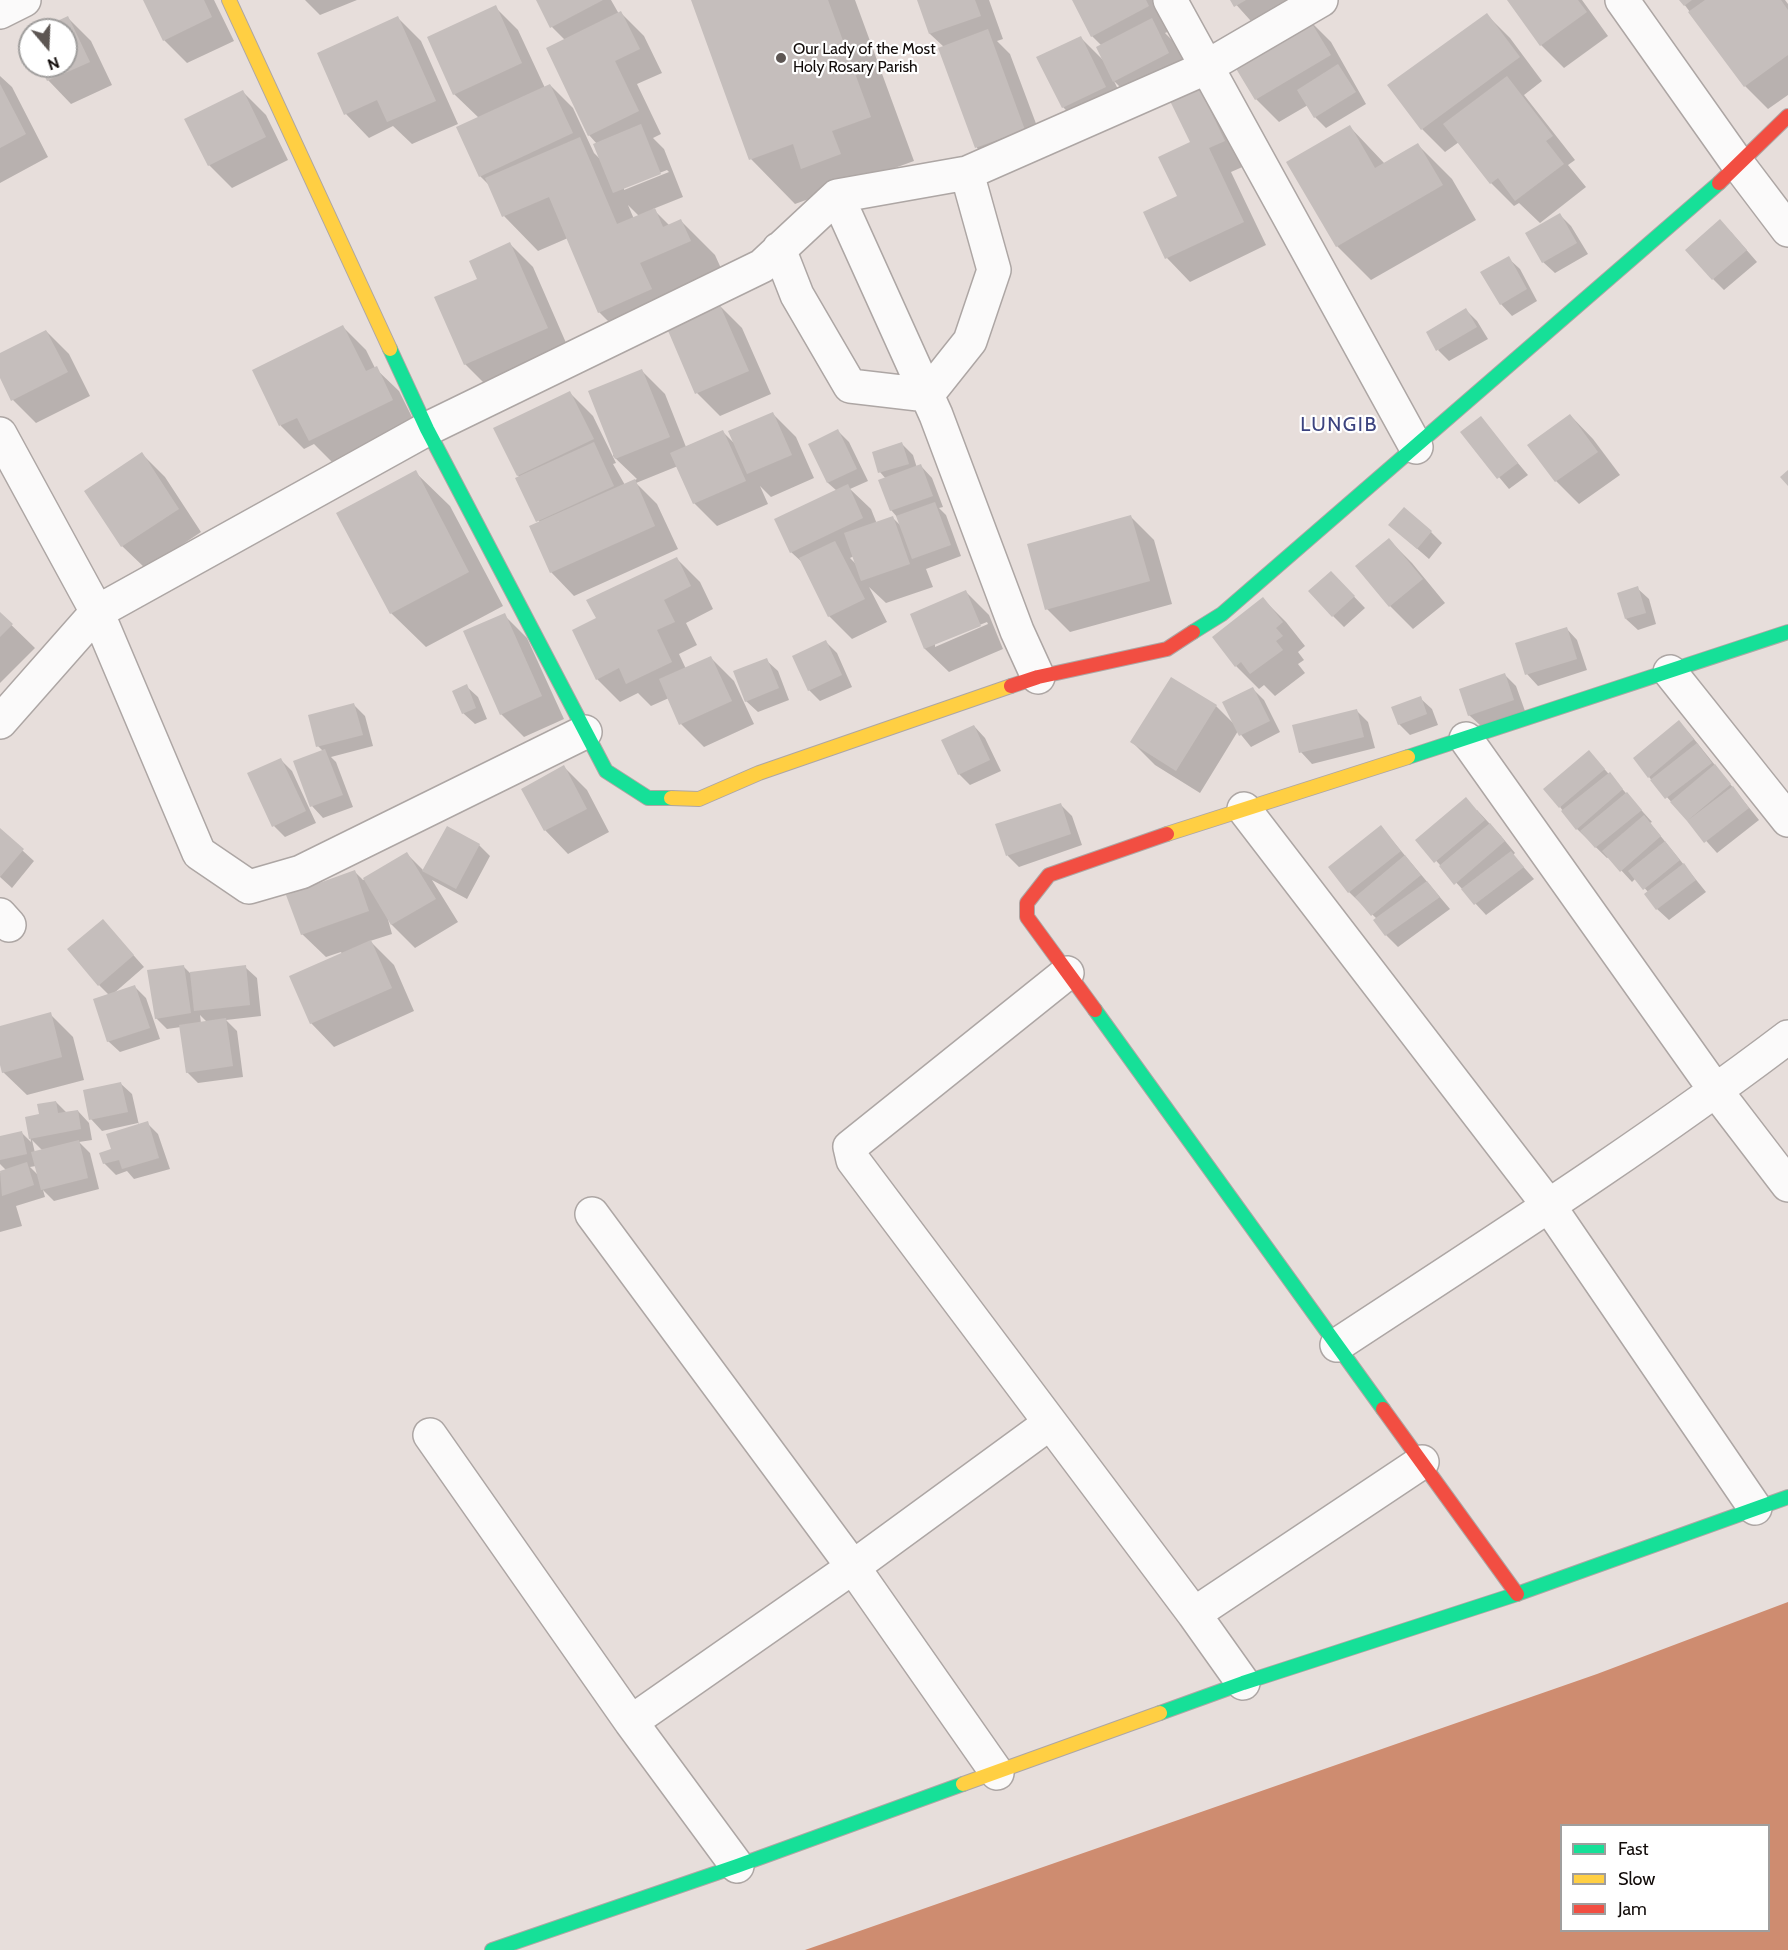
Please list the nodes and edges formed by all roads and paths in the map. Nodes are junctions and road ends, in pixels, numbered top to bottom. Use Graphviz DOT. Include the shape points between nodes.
graph roads {
  1 [pos="24,0"];
  2 [pos="228,0"];
  3 [pos="1170,0"];
  4 [pos="1321,0"];
  5 [pos="1622,0"];
  6 [pos="0,12"];
  7 [pos="1206,67"];
  8 [pos="1788,116"];
  9 [pos="1738,164"];
  10 [pos="967,173"];
  11 [pos="837,196"];
  12 [pos="1788,230"];
  13 [pos="779,249"];
  14 [pos="927,395"];
  15 [pos="427,429"];
  16 [pos="0,434"];
  17 [pos="1416,447"];
  18 [pos="97,612"];
  19 [pos="1788,632"];
  20 [pos="1670,672"];
  21 [pos="1038,677"];
  22 [pos="0,722"];
  23 [pos="585,732"];
  24 [pos="1466,740"];
  25 [pos="1245,809"];
  26 [pos="1788,820"];
  27 [pos="1067,973"];
  28 [pos="1788,1036"];
  29 [pos="1716,1091"];
  30 [pos="1788,1185"];
  31 [pos="1549,1206"];
  32 [pos="592,1214"];
  33 [pos="1337,1346"];
  34 [pos="1050,1423"];
  35 [pos="430,1435"];
  36 [pos="1422,1462"];
  37 [pos="1788,1497"];
  38 [pos="1755,1508"];
  39 [pos="853,1567"];
  40 [pos="1517,1594"];
  41 [pos="1194,1614"];
  42 [pos="1243,1683"];
  43 [pos="631,1722"];
  44 [pos="997,1773"];
  45 [pos="737,1866"];
  46 [pos="492,1950"];
  1 -- 6 [label="street"];
  2 -- 15 [label="street"];
  3 -- 7 [label="street"];
  4 -- 7 [label="street"];
  5 -- 9 [label="street"];
  7 -- 10 [label="street"];
  7 -- 17 [label="street"];
  8 -- 9 [label="street"];
  9 -- 12 [label="street"];
  9 -- 17 [label="street"];
  10 -- 11 [label="street"];
  10 -- 14 [label="street" via="994,270 970,341"];
  11 -- 13 [label="street"];
  11 -- 14 [label="street"];
  13 -- 14 [label="street" via="797,295 850,386"];
  13 -- 15 [label="street" via="762,266"];
  14 -- 21 [label="street"];
  15 -- 18 [label="street"];
  15 -- 23 [label="street"];
  16 -- 18 [label="street"];
  17 -- 21 [label="street" via="1222,614 1167,649"];
  18 -- 22 [label="street"];
  18 -- 23 [label="street" via="199,853 249,887 301,872"];
  19 -- 20 [label="street"];
  20 -- 24 [label="street"];
  20 -- 26 [label="street"];
  21 -- 23 [label="street" via="759,773 699,799 648,798 606,771"];
  24 -- 25 [label="street"];
  24 -- 29 [label="street"];
  25 -- 27 [label="street" via="1049,875 1027,903 1026,917"];
  25 -- 31 [label="street"];
  27 -- 33 [label="street"];
  27 -- 34 [label="street" via="850,1147 853,1160"];
  28 -- 29 [label="street"];
  29 -- 30 [label="street"];
  29 -- 31 [label="street"];
  31 -- 33 [label="street"];
  31 -- 38 [label="street"];
  32 -- 39 [label="street"];
  33 -- 36 [label="street"];
  34 -- 39 [label="street"];
  34 -- 41 [label="street"];
  35 -- 43 [label="street"];
  36 -- 40 [label="street"];
  36 -- 41 [label="street"];
  37 -- 38 [label="street"];
  38 -- 40 [label="street"];
  39 -- 43 [label="street"];
  39 -- 44 [label="street"];
  40 -- 42 [label="street"];
  41 -- 42 [label="street"];
  42 -- 44 [label="street"];
  43 -- 45 [label="street"];
  44 -- 45 [label="street"];
  45 -- 46 [label="street"];
}
